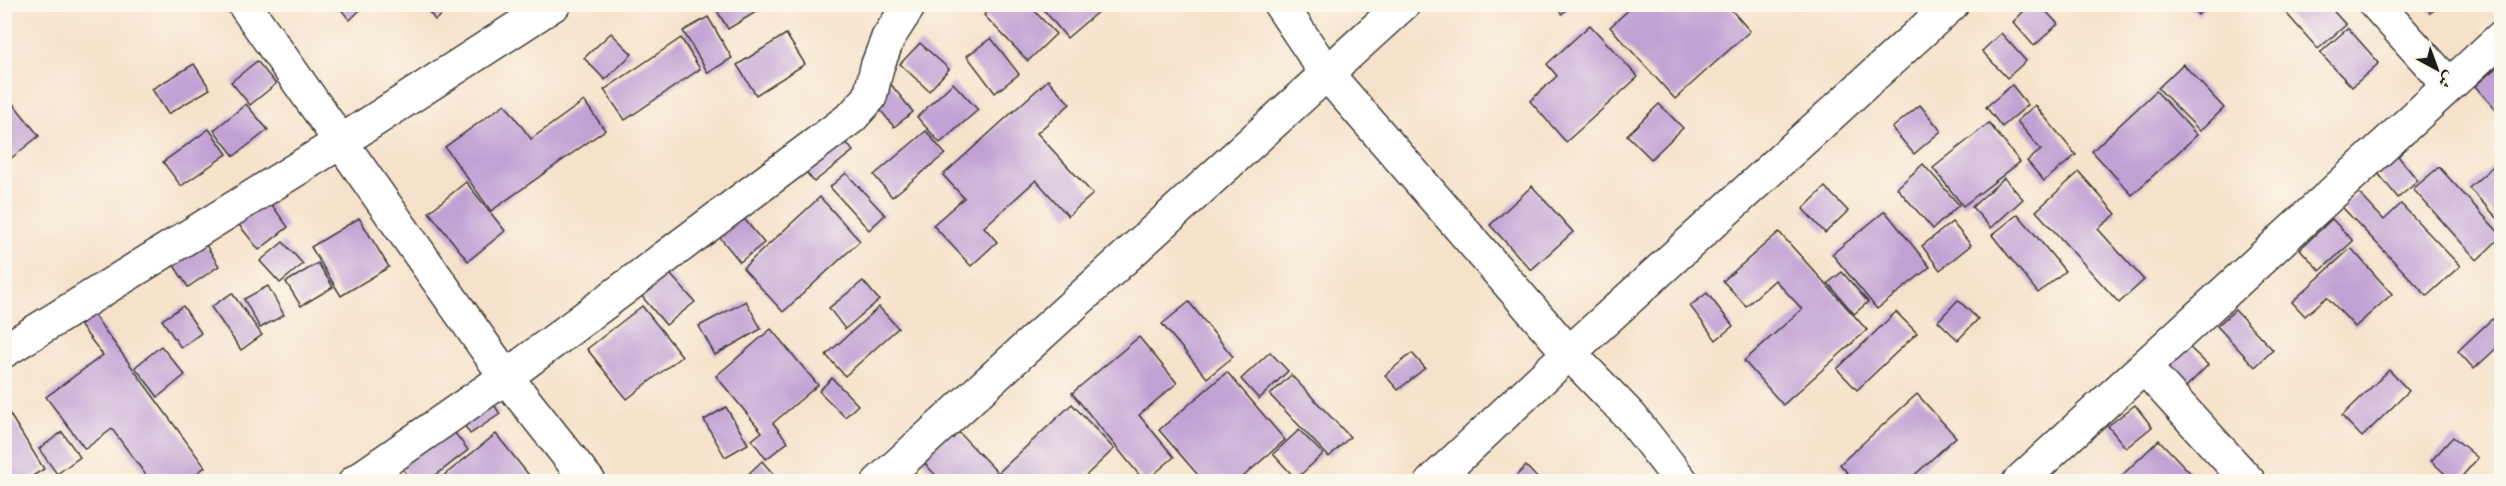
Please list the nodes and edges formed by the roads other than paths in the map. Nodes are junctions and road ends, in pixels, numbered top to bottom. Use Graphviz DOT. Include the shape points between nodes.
graph roads {
  1 [pos="244,4"];
  2 [pos="554,4"];
  3 [pos="910,4"];
  4 [pos="1280,4"];
  5 [pos="1403,4"];
  6 [pos="1952,4"];
  7 [pos="2376,4"];
  8 [pos="2502,37"];
  9 [pos="1327,74"];
  10 [pos="2449,86"];
  11 [pos="342,141"];
  12 [pos="4,351"];
  13 [pos="1569,353"];
  14 [pos="2144,367"];
  15 [pos="506,377"];
  16 [pos="355,482"];
  17 [pos="589,482"];
  18 [pos="879,482"];
  19 [pos="1432,482"];
  20 [pos="1682,482"];
  21 [pos="2019,482"];
  22 [pos="2249,482"];
  1 -- 11 [label="street"];
  2 -- 11 [label="street"];
  3 -- 15 [label="street" via="888,38 870,97 852,117"];
  4 -- 9 [label="street"];
  5 -- 9 [label="street"];
  6 -- 13 [label="street"];
  7 -- 10 [label="street"];
  8 -- 10 [label="street"];
  9 -- 13 [label="street"];
  9 -- 18 [label="street"];
  10 -- 14 [label="street"];
  11 -- 12 [label="street"];
  11 -- 15 [label="street"];
  13 -- 19 [label="street"];
  13 -- 20 [label="street" via="1631,417"];
  14 -- 21 [label="street"];
  14 -- 22 [label="street"];
  15 -- 16 [label="street"];
  15 -- 17 [label="street"];
}
